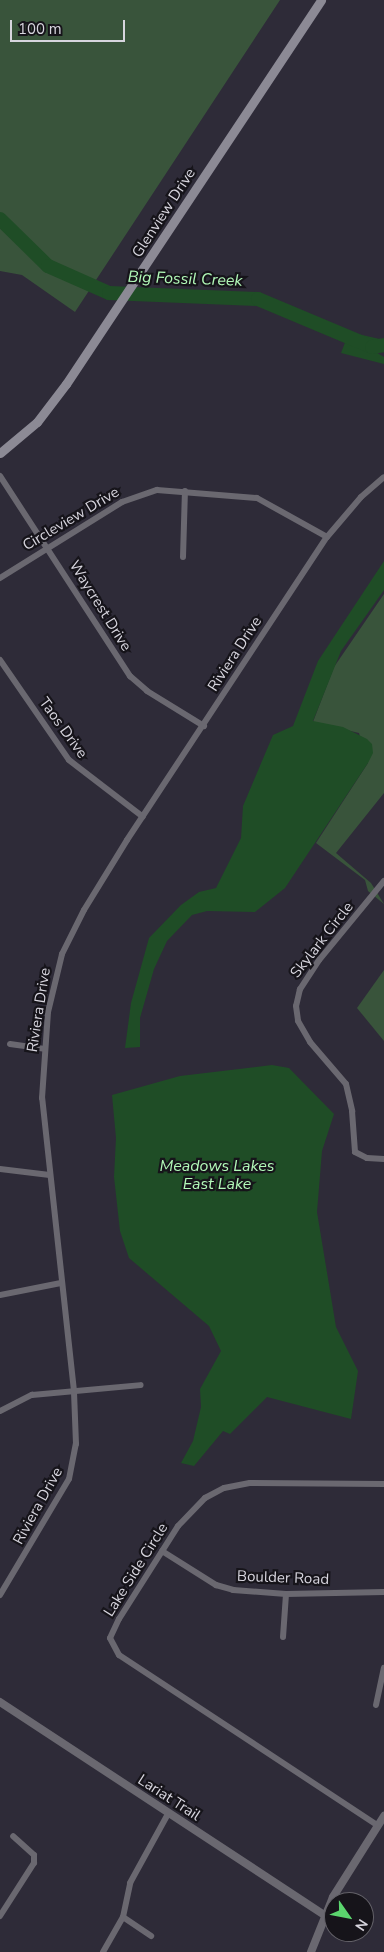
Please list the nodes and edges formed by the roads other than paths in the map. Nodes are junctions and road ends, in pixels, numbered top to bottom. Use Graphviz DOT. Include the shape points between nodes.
graph roads {
  1 [pos="321,0"];
  2 [pos="0,453"];
  3 [pos="0,476"];
  4 [pos="384,477"];
  5 [pos="185,491"];
  6 [pos="327,536"];
  7 [pos="48,548"];
  8 [pos="184,557"];
  9 [pos="0,578"];
  10 [pos="0,660"];
  11 [pos="204,726"];
  12 [pos="143,817"];
  13 [pos="384,881"];
  14 [pos="10,1044"];
  15 [pos="45,1049"];
  16 [pos="384,1159"];
  17 [pos="0,1169"];
  18 [pos="50,1175"];
  19 [pos="61,1283"];
  20 [pos="0,1295"];
  21 [pos="141,1384"];
  22 [pos="74,1391"];
  23 [pos="0,1411"];
  24 [pos="384,1484"];
  25 [pos="162,1551"];
  26 [pos="384,1592"];
  27 [pos="286,1594"];
  28 [pos="0,1595"];
  29 [pos="283,1637"];
  30 [pos="384,1668"];
  31 [pos="0,1702"];
  32 [pos="376,1705"];
  33 [pos="168,1814"];
  34 [pos="384,1816"];
  35 [pos="378,1825"];
  36 [pos="13,1836"];
  37 [pos="338,1892"];
  38 [pos="324,1915"];
  39 [pos="0,1916"];
  40 [pos="123,1917"];
  41 [pos="151,1936"];
  42 [pos="103,1952"];
  43 [pos="311,1952"];
  1 -- 2 [label="main road, Glenview Drive" via="105,327 37,422"];
  3 -- 7 [label="street, Waycrest Drive"];
  4 -- 6 [label="street, Riviera Drive" via="361,497"];
  5 -- 6 [label="street, Circleview Drive" via="257,498"];
  5 -- 7 [label="street, Circleview Drive" via="157,490 136,495"];
  5 -- 8 [label="street"];
  6 -- 11 [label="street, Riviera Drive"];
  7 -- 9 [label="street, Circleview Drive"];
  7 -- 11 [label="street, Waycrest Drive" via="130,676 147,691"];
  10 -- 12 [label="street, Taos Drive" via="69,760"];
  11 -- 12 [label="street, Riviera Drive"];
  12 -- 15 [label="street, Riviera Drive" via="71,934 57,972"];
  13 -- 16 [label="street, Skylark Circle" via="318,960 300,988 296,1006 298,1021 310,1042 346,1084 355,1152 367,1158"];
  14 -- 15 [label="street"];
  15 -- 18 [label="street, Riviera Drive" via="42,1098"];
  17 -- 18 [label="street"];
  18 -- 19 [label="street, Riviera Drive"];
  19 -- 20 [label="street"];
  19 -- 22 [label="street, Riviera Drive"];
  21 -- 22 [label="street"];
  22 -- 23 [label="street" via="32,1395"];
  22 -- 28 [label="street, Riviera Drive" via="76,1444 70,1479"];
  24 -- 25 [label="street, Lake Side Circle" via="267,1482 224,1488 192,1510"];
  25 -- 27 [label="street, Boulder Road" via="216,1585"];
  25 -- 35 [label="street, Lake Side Circle" via="119,1619 110,1638 114,1649"];
  26 -- 27 [label="street, Boulder Road"];
  27 -- 29 [label="street"];
  30 -- 32 [label="street"];
  31 -- 33 [label="street, Lariat Trail"];
  33 -- 38 [label="street, Lariat Trail"];
  33 -- 40 [label="street" via="130,1883"];
  34 -- 35 [label="street"];
  35 -- 37 [label="street"];
  36 -- 39 [label="street" via="34,1855 34,1863"];
  38 -- 43 [label="street"];
  40 -- 41 [label="street"];
  40 -- 42 [label="street"];
}
